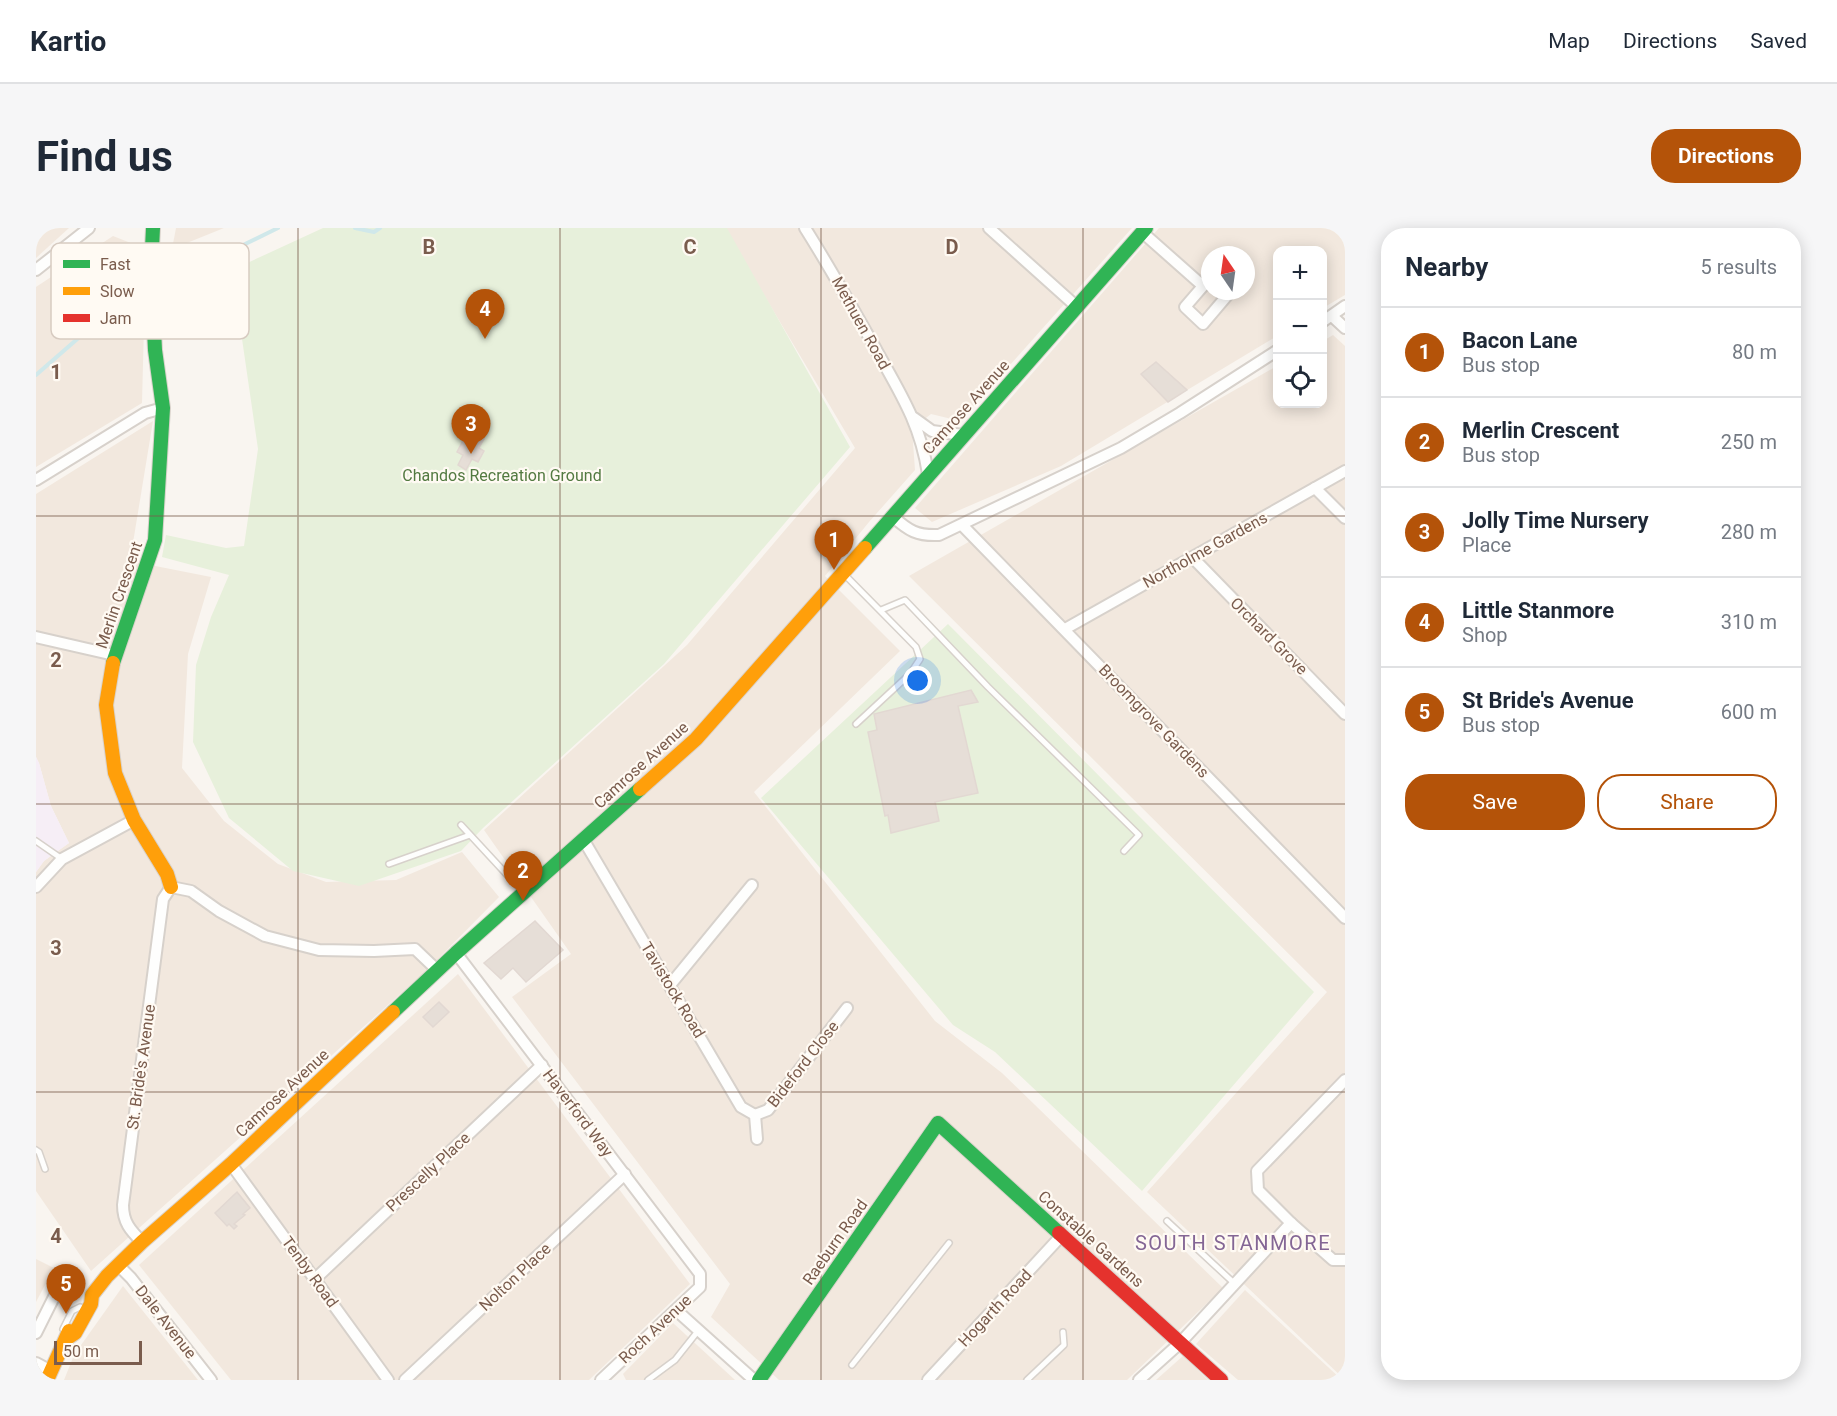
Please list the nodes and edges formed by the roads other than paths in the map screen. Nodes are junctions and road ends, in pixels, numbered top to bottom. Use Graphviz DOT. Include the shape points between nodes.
graph roads {
  1 [pos="88,228"];
  2 [pos="153,228"];
  3 [pos="805,228"];
  4 [pos="990,228"];
  5 [pos="1144,230"];
  6 [pos="69,243"];
  7 [pos="152,243"];
  8 [pos="51,258"];
  9 [pos="36,270"];
  10 [pos="1201,278"];
  11 [pos="1201,288"];
  12 [pos="1223,300"];
  13 [pos="1345,306"];
  14 [pos="1077,307"];
  15 [pos="1327,319"];
  16 [pos="1345,328"];
  17 [pos="154,339"];
  18 [pos="1273,353"];
  19 [pos="163,408"];
  20 [pos="914,418"];
  21 [pos="963,435"];
  22 [pos="1345,471"];
  23 [pos="928,474"];
  24 [pos="36,480"];
  25 [pos="1315,488"];
  26 [pos="892,516"];
  27 [pos="1345,518"];
  28 [pos="962,525"];
  29 [pos="1193,558"];
  30 [pos="843,573"];
  31 [pos="881,610"];
  32 [pos="1065,629"];
  33 [pos="36,637"];
  34 [pos="114,655"];
  35 [pos="1345,714"];
  36 [pos="856,724"];
  37 [pos="134,820"];
  38 [pos="461,825"];
  39 [pos="470,835"];
  40 [pos="583,839"];
  41 [pos="36,841"];
  42 [pos="1124,851"];
  43 [pos="62,859"];
  44 [pos="389,864"];
  45 [pos="752,885"];
  46 [pos="36,887"];
  47 [pos="171,887"];
  48 [pos="524,892"];
  49 [pos="1345,918"];
  50 [pos="456,952"];
  51 [pos="437,970"];
  52 [pos="670,985"];
  53 [pos="847,1008"];
  54 [pos="542,1065"];
  55 [pos="1345,1080"];
  56 [pos="755,1115"];
  57 [pos="938,1123"];
  58 [pos="757,1139"];
  59 [pos="36,1150"];
  60 [pos="231,1164"];
  61 [pos="45,1169"];
  62 [pos="625,1174"];
  63 [pos="1167,1221"];
  64 [pos="1291,1223"];
  65 [pos="1062,1235"];
  66 [pos="142,1242"];
  67 [pos="949,1243"];
  68 [pos="1345,1260"];
  69 [pos="118,1265"];
  70 [pos="700,1274"];
  71 [pos="65,1275"];
  72 [pos="315,1279"];
  73 [pos="1235,1284"];
  74 [pos="676,1310"];
  75 [pos="698,1330"];
  76 [pos="1063,1332"];
  77 [pos="36,1333"];
  78 [pos="1180,1343"];
  79 [pos="36,1363"];
  80 [pos="852,1365"];
  81 [pos="49,1375"];
  82 [pos="212,1380"];
  83 [pos="388,1380"];
  84 [pos="405,1380"];
  85 [pos="601,1380"];
  86 [pos="648,1380"];
  87 [pos="754,1380"];
  88 [pos="759,1380"];
  89 [pos="928,1380"];
  90 [pos="1027,1380"];
  91 [pos="1139,1380"];
  92 [pos="1221,1380"];
  1 -- 6 [label="street"];
  2 -- 7 [label="street, Merlin Crescent"];
  3 -- 20 [label="street, Methuen Road"];
  4 -- 14 [label="street"];
  5 -- 10 [label="street"];
  5 -- 14 [label="street, Camrose Avenue"];
  8 -- 9 [label="street"];
  11 -- 12 [label="street" via="1185,307 1203,324"];
  13 -- 15 [label="street"];
  14 -- 21 [label="street, Camrose Avenue"];
  15 -- 16 [label="street"];
  17 -- 19 [label="street, Merlin Crescent"];
  18 -- 28 [label="street" via="1121,448"];
  19 -- 24 [label="street" via="144,413"];
  19 -- 34 [label="street, Merlin Crescent" via="155,540"];
  20 -- 21 [label="street" via="932,430"];
  20 -- 23 [label="street, Methuen Road"];
  21 -- 23 [label="street, Camrose Avenue"];
  22 -- 25 [label="street, Northolme Gardens"];
  23 -- 26 [label="street, Camrose Avenue"];
  25 -- 27 [label="street"];
  25 -- 29 [label="street, Northolme Gardens"];
  26 -- 28 [label="street" via="906,529 923,536 939,535"];
  26 -- 30 [label="street, Camrose Avenue"];
  28 -- 32 [label="street, Broomgrove Gardens"];
  29 -- 32 [label="street, Northolme Gardens"];
  29 -- 35 [label="street, Orchard Grove"];
  30 -- 31 [label="lane"];
  30 -- 40 [label="street, Camrose Avenue" via="696,739"];
  31 -- 36 [label="lane" via="916,646 920,659 910,674"];
  31 -- 42 [label="lane" via="905,600 1139,835"];
  32 -- 49 [label="street, Broomgrove Gardens"];
  33 -- 34 [label="street"];
  34 -- 37 [label="street, Merlin Crescent" via="106,705 116,773"];
  37 -- 43 [label="street"];
  37 -- 47 [label="street, Merlin Crescent"];
  38 -- 39 [label="lane"];
  39 -- 44 [label="lane"];
  39 -- 48 [label="lane"];
  40 -- 48 [label="street, Camrose Avenue"];
  40 -- 52 [label="street, Tavistock Road"];
  41 -- 43 [label="lane"];
  43 -- 46 [label="street"];
  45 -- 52 [label="street"];
  47 -- 51 [label="street" via="191,891 265,936 319,950 415,949"];
  47 -- 66 [label="street, St. Bride's Avenue" via="163,899 123,1204 126,1225"];
  48 -- 50 [label="street, Camrose Avenue"];
  50 -- 51 [label="street, Camrose Avenue"];
  50 -- 54 [label="street, Haverford Way"];
  51 -- 60 [label="street, Camrose Avenue"];
  52 -- 56 [label="street, Tavistock Road" via="741,1107"];
  53 -- 56 [label="street, Bideford Close" via="768,1110"];
  54 -- 62 [label="street, Haverford Way"];
  54 -- 72 [label="street, Prescelly Place"];
  55 -- 64 [label="street" via="1257,1171 1258,1190"];
  56 -- 58 [label="street"];
  57 -- 65 [label="street, Constable Gardens"];
  57 -- 88 [label="street, Raeburn Road"];
  59 -- 61 [label="lane"];
  60 -- 66 [label="street, Camrose Avenue"];
  60 -- 72 [label="street, Tenby Road"];
  62 -- 70 [label="street, Haverford Way"];
  62 -- 84 [label="street, Nolton Place"];
  63 -- 73 [label="lane"];
  64 -- 68 [label="street" via="1333,1260"];
  64 -- 73 [label="street"];
  65 -- 78 [label="street, Constable Gardens"];
  65 -- 89 [label="street, Hogarth Road"];
  66 -- 69 [label="street, Camrose Avenue"];
  67 -- 80 [label="lane"];
  69 -- 81 [label="street, Camrose Avenue" via="92,1295 75,1333 66,1339"];
  69 -- 82 [label="street, Dale Avenue"];
  70 -- 74 [label="street, Roch Avenue" via="700,1287"];
  71 -- 77 [label="street"];
  72 -- 83 [label="street, Tenby Road"];
  73 -- 78 [label="street"];
  74 -- 75 [label="street"];
  74 -- 85 [label="street, Roch Avenue"];
  75 -- 86 [label="lane" via="675,1360"];
  75 -- 87 [label="street"];
  76 -- 90 [label="lane" via="1064,1345"];
  78 -- 91 [label="street"];
  78 -- 92 [label="street, Constable Gardens"];
  79 -- 81 [label="street"];
}
